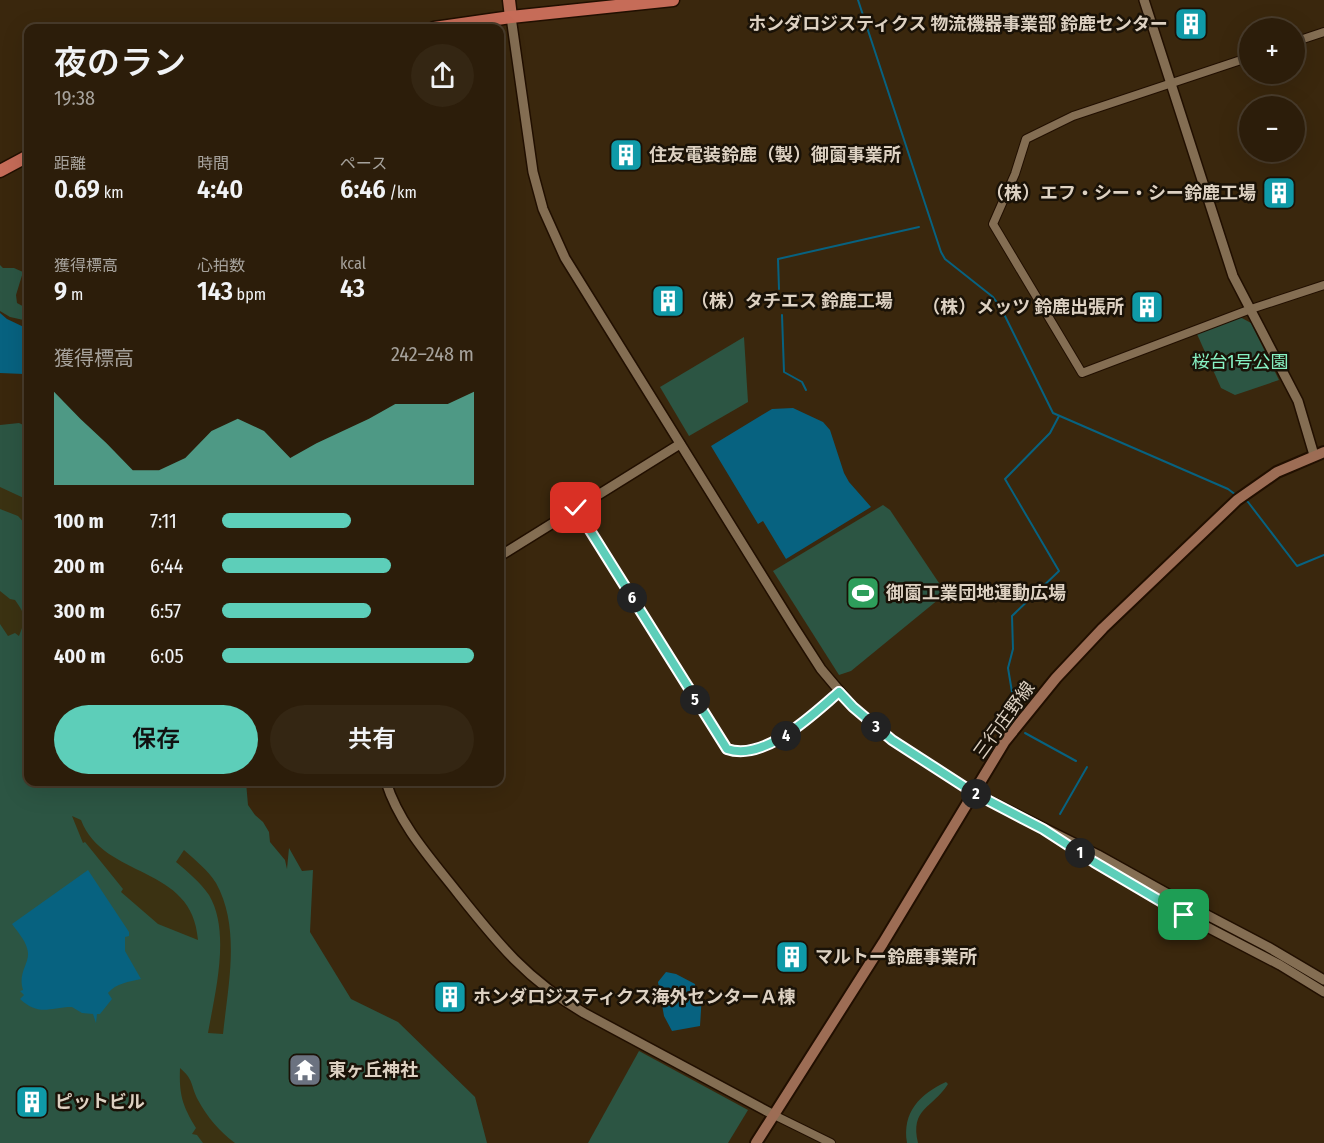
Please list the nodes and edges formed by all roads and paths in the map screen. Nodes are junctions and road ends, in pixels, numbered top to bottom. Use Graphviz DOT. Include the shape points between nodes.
graph roads {
  1 [pos="509,0"];
  2 [pos="673,0"];
  3 [pos="1144,0"];
  4 [pos="511,16"];
  5 [pos="460,24"];
  6 [pos="1324,32"];
  7 [pos="1305,38"];
  8 [pos="1239,61"];
  9 [pos="1171,83"];
  10 [pos="24,158"];
  11 [pos="0,171"];
  12 [pos="1324,285"];
  13 [pos="1251,309"];
  14 [pos="680,444"];
  15 [pos="1319,454"];
  16 [pos="576,508"];
  17 [pos="504,553"];
  18 [pos="839,692"];
  19 [pos="388,786"];
  20 [pos="974,793"];
  21 [pos="1043,829"];
  22 [pos="1324,980"];
  23 [pos="1324,992"];
  24 [pos="774,1115"];
  25 [pos="756,1143"];
  26 [pos="831,1143"];
  1 -- 4 [label="main road"];
  2 -- 4 [label="highway"];
  3 -- 9 [label="street"];
  4 -- 5 [label="highway"];
  4 -- 14 [label="street" via="528,148 543,209 565,258"];
  6 -- 7 [label="street"];
  8 -- 9 [label="street"];
  9 -- 13 [label="street" via="1233,276"];
  9 -- 13 [label="street" via="1073,116 1026,138 993,224 1082,373"];
  10 -- 11 [label="highway"];
  12 -- 13 [label="street"];
  13 -- 15 [label="street" via="1298,401"];
  14 -- 16 [label="street"];
  14 -- 18 [label="street"];
  15 -- 20 [label="main road, 三行庄野線" via="1277,472 1237,500 1077,655 1005,741"];
  16 -- 17 [label="street"];
  16 -- 18 [label="street" via="727,749 741,751 778,741"];
  18 -- 20 [label="street" via="892,740"];
  19 -- 24 [label="street" via="412,834 481,923 522,968 563,1001"];
  20 -- 21 [label="street"];
  20 -- 24 [label="main road, 三行庄野線"];
  21 -- 22 [label="street" via="1098,855"];
  21 -- 23 [label="street" via="1184,915"];
  24 -- 25 [label="main road, 三行庄野線"];
  24 -- 26 [label="street"];
}
